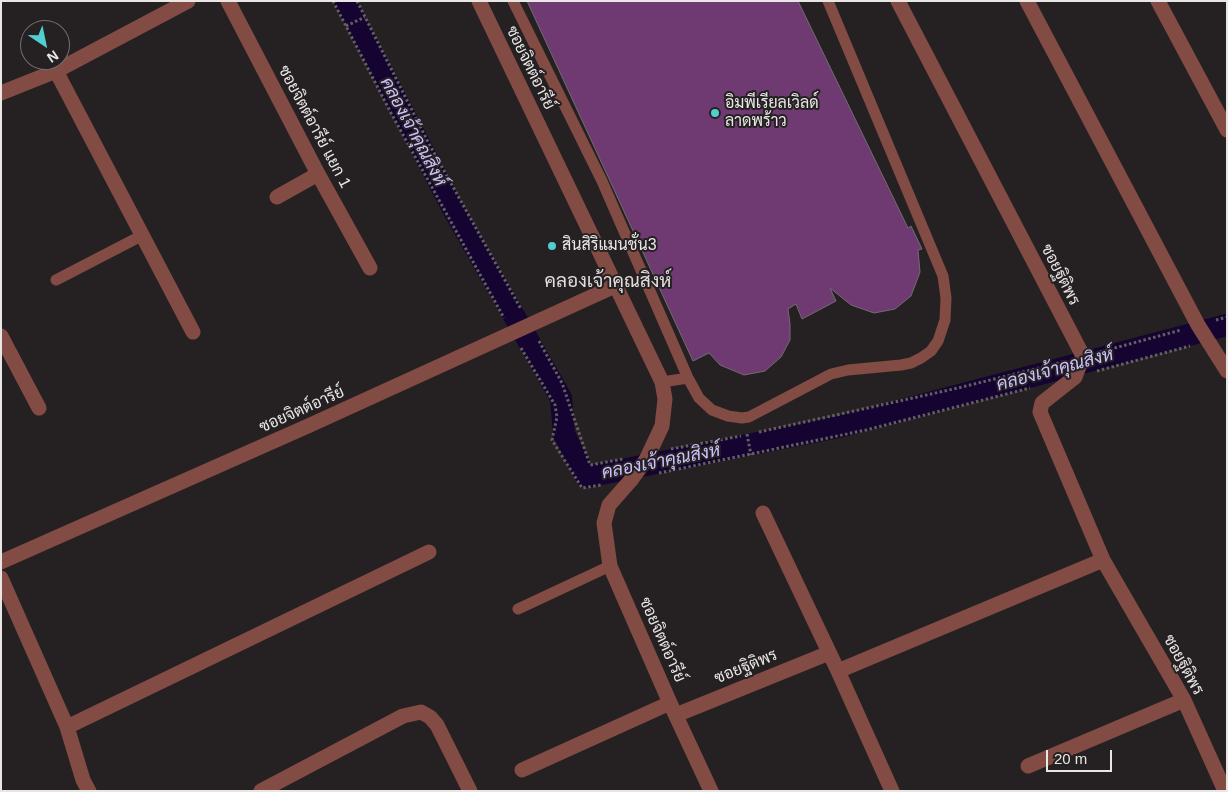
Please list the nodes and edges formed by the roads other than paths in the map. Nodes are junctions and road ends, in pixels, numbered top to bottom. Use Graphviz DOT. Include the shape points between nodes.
graph roads {
  1 [pos="188,1"];
  2 [pos="228,1"];
  3 [pos="479,1"];
  4 [pos="513,1"];
  5 [pos="828,1"];
  6 [pos="898,1"];
  7 [pos="1027,1"];
  8 [pos="1158,1"];
  9 [pos="56,71"];
  10 [pos="1,93"];
  11 [pos="1227,130"];
  12 [pos="318,174"];
  13 [pos="277,197"];
  14 [pos="141,236"];
  15 [pos="370,268"];
  16 [pos="56,280"];
  17 [pos="615,286"];
  18 [pos="193,332"];
  19 [pos="1,336"];
  20 [pos="1227,371"];
  21 [pos="688,378"];
  22 [pos="662,382"];
  23 [pos="39,408"];
  24 [pos="763,513"];
  25 [pos="429,552"];
  26 [pos="1103,560"];
  27 [pos="1,562"];
  28 [pos="610,566"];
  29 [pos="1,578"];
  30 [pos="518,609"];
  31 [pos="829,653"];
  32 [pos="838,671"];
  33 [pos="1184,700"];
  34 [pos="673,709"];
  35 [pos="67,727"];
  36 [pos="1028,766"];
  37 [pos="522,770"];
  38 [pos="88,791"];
  39 [pos="261,791"];
  40 [pos="470,791"];
  41 [pos="711,791"];
  42 [pos="892,791"];
  43 [pos="1225,791"];
  1 -- 9 [label="street"];
  2 -- 12 [label="street, ซอยจิตต์อารีย์ แยก 1"];
  3 -- 17 [label="street, ซอยจิตต์อารีย์"];
  4 -- 21 [label="lane" via="602,181"];
  5 -- 21 [label="lane" via="942,276 946,298 942,331 931,351 911,363 831,374 749,417 734,418 712,410 699,398"];
  6 -- 26 [label="street, ซอยฐิติพร" via="1083,356 1075,377 1042,403 1040,412"];
  7 -- 20 [label="street" via="1198,325"];
  8 -- 11 [label="street"];
  9 -- 10 [label="street"];
  9 -- 14 [label="street"];
  12 -- 13 [label="street"];
  12 -- 15 [label="street, ซอยจิตต์อารีย์ แยก 1"];
  14 -- 16 [label="lane"];
  14 -- 18 [label="street"];
  17 -- 22 [label="street, ซอยจิตต์อารีย์"];
  17 -- 27 [label="street, ซอยจิตต์อารีย์"];
  19 -- 23 [label="street"];
  21 -- 22 [label="lane"];
  22 -- 28 [label="street, ซอยจิตต์อารีย์, bridge" via="665,399 662,426 647,456 610,505 604,522"];
  24 -- 31 [label="street"];
  25 -- 35 [label="street"];
  26 -- 32 [label="street"];
  26 -- 33 [label="street, ซอยฐิติพร"];
  28 -- 30 [label="lane"];
  28 -- 34 [label="street, ซอยจิตต์อารีย์"];
  29 -- 35 [label="street"];
  31 -- 32 [label="street"];
  31 -- 34 [label="street, ซอยฐิติพร"];
  32 -- 42 [label="street"];
  33 -- 36 [label="street"];
  33 -- 43 [label="street, ซอยฐิติพร"];
  34 -- 37 [label="street, ซอยฐิติพร"];
  34 -- 41 [label="street, ซอยจิตต์อารีย์"];
  35 -- 38 [label="street"];
  39 -- 40 [label="street" via="403,716 420,712 437,725"];
}
